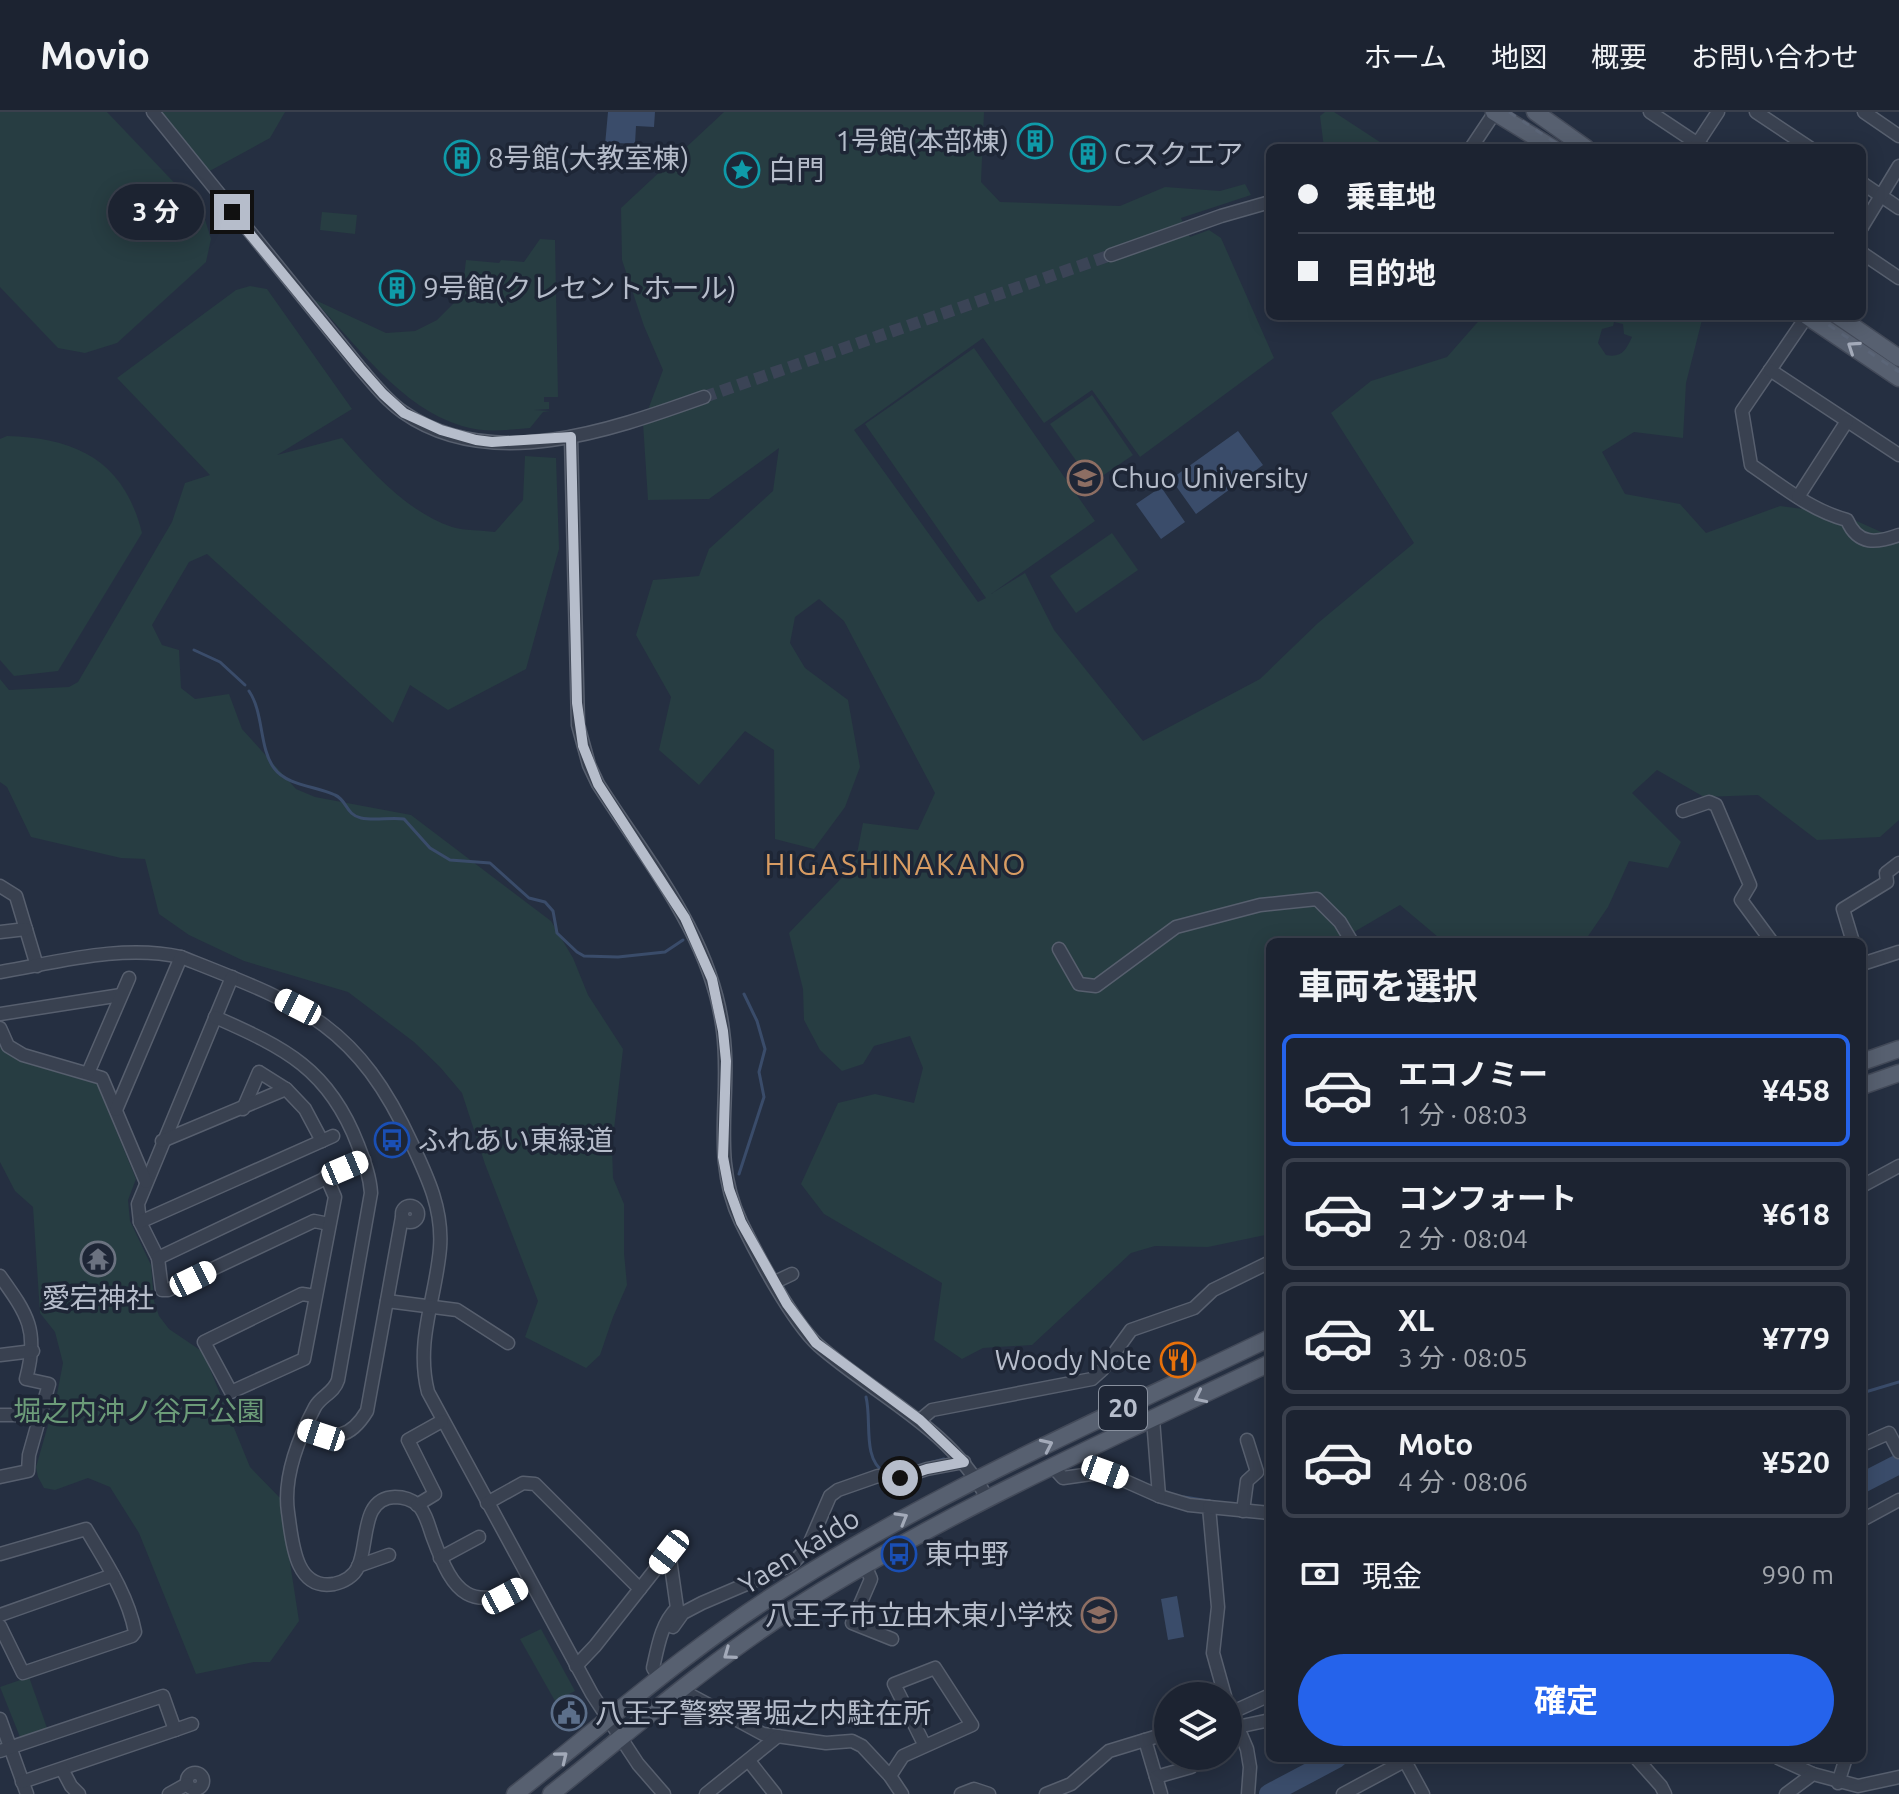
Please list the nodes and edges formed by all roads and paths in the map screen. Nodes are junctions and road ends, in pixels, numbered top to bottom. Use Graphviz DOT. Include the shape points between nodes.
graph roads {
  1 [pos="153,112"];
  2 [pos="1495,112"];
  3 [pos="1535,112"];
  4 [pos="1650,112"];
  5 [pos="1718,112"];
  6 [pos="1756,112"];
  7 [pos="1864,112"];
  8 [pos="1899,136"];
  9 [pos="1474,144"];
  10 [pos="1547,144"];
  11 [pos="1580,144"];
  12 [pos="1698,144"];
  13 [pos="1702,144"];
  14 [pos="1804,144"];
  15 [pos="1899,166"];
  16 [pos="1866,186"];
  17 [pos="1881,196"];
  18 [pos="1266,203"];
  19 [pos="1899,208"];
  20 [pos="1866,220"];
  21 [pos="1111,255"];
  22 [pos="1866,256"];
  23 [pos="1899,278"];
  24 [pos="1804,320"];
  25 [pos="1813,320"];
  26 [pos="1844,320"];
  27 [pos="1899,358"];
  28 [pos="1770,370"];
  29 [pos="1899,378"];
  30 [pos="704,397"];
  31 [pos="1847,421"];
  32 [pos="571,437"];
  33 [pos="1899,455"];
  34 [pos="1798,497"];
  35 [pos="1899,535"];
  36 [pos="1683,811"];
  37 [pos="1899,863"];
  38 [pos="0,886"];
  39 [pos="26,929"];
  40 [pos="0,932"];
  41 [pos="1350,938"];
  42 [pos="1769,938"];
  43 [pos="1852,938"];
  44 [pos="1059,949"];
  45 [pos="1899,952"];
  46 [pos="181,957"];
  47 [pos="1866,963"];
  48 [pos="37,966"];
  49 [pos="0,972"];
  50 [pos="232,977"];
  51 [pos="129,978"];
  52 [pos="121,995"];
  53 [pos="0,1014"];
  54 [pos="215,1017"];
  55 [pos="0,1028"];
  56 [pos="1899,1049"];
  57 [pos="1866,1061"];
  58 [pos="88,1073"];
  59 [pos="1899,1073"];
  60 [pos="1866,1085"];
  61 [pos="286,1089"];
  62 [pos="243,1109"];
  63 [pos="116,1110"];
  64 [pos="162,1141"];
  65 [pos="364,1160"];
  66 [pos="1899,1166"];
  67 [pos="326,1176"];
  68 [pos="146,1182"];
  69 [pos="1866,1184"];
  70 [pos="402,1217"];
  71 [pos="140,1222"];
  72 [pos="329,1224"];
  73 [pos="158,1258"];
  74 [pos="1266,1264"];
  75 [pos="792,1274"];
  76 [pos="0,1276"];
  77 [pos="775,1282"];
  78 [pos="315,1296"];
  79 [pos="387,1301"];
  80 [pos="429,1306"];
  81 [pos="1266,1340"];
  82 [pos="508,1343"];
  83 [pos="33,1351"];
  84 [pos="0,1355"];
  85 [pos="1266,1365"];
  86 [pos="0,1415"];
  87 [pos="39,1415"];
  88 [pos="1153,1419"];
  89 [pos="920,1420"];
  90 [pos="442,1421"];
  91 [pos="306,1430"];
  92 [pos="1247,1440"];
  93 [pos="1866,1443"];
  94 [pos="1899,1452"];
  95 [pos="964,1462"];
  96 [pos="1053,1467"];
  97 [pos="0,1477"];
  98 [pos="977,1478"];
  99 [pos="1159,1496"];
  100 [pos="987,1498"];
  101 [pos="1899,1500"];
  102 [pos="487,1503"];
  103 [pos="417,1505"];
  104 [pos="1209,1507"];
  105 [pos="1243,1511"];
  106 [pos="1266,1513"];
  107 [pos="1866,1518"];
  108 [pos="479,1537"];
  109 [pos="0,1554"];
  110 [pos="389,1555"];
  111 [pos="440,1558"];
  112 [pos="865,1565"];
  113 [pos="358,1566"];
  114 [pos="773,1574"];
  115 [pos="113,1575"];
  116 [pos="530,1583"];
  117 [pos="640,1589"];
  118 [pos="782,1589"];
  119 [pos="0,1615"];
  120 [pos="0,1626"];
  121 [pos="673,1627"];
  122 [pos="892,1639"];
  123 [pos="576,1666"];
  124 [pos="660,1678"];
  125 [pos="1221,1682"];
  126 [pos="681,1690"];
  127 [pos="1266,1697"];
  128 [pos="1242,1706"];
  129 [pos="0,1719"];
  130 [pos="608,1720"];
  131 [pos="1266,1721"];
  132 [pos="192,1724"];
  133 [pos="1242,1726"];
  134 [pos="175,1730"];
  135 [pos="778,1736"];
  136 [pos="1154,1737"];
  137 [pos="1242,1738"];
  138 [pos="621,1739"];
  139 [pos="1145,1740"];
  140 [pos="925,1746"];
  141 [pos="5,1750"];
  142 [pos="749,1761"];
  143 [pos="1402,1762"];
  144 [pos="1409,1762"];
  145 [pos="1640,1762"];
  146 [pos="1787,1762"];
  147 [pos="1845,1762"];
  148 [pos="62,1769"];
  149 [pos="1180,1770"];
  150 [pos="1813,1774"];
  151 [pos="890,1776"];
  152 [pos="1156,1777"];
  153 [pos="1899,1777"];
  154 [pos="1838,1783"];
  155 [pos="187,1784"];
  156 [pos="24,1788"];
  157 [pos="79,1794"];
  158 [pos="169,1794"];
  159 [pos="515,1794"];
  160 [pos="551,1794"];
  161 [pos="664,1794"];
  162 [pos="706,1794"];
  163 [pos="775,1794"];
  164 [pos="902,1794"];
  165 [pos="961,1794"];
  166 [pos="989,1794"];
  167 [pos="1046,1794"];
  168 [pos="1161,1794"];
  169 [pos="1248,1794"];
  170 [pos="1343,1794"];
  171 [pos="1423,1794"];
  172 [pos="1665,1794"];
  173 [pos="1786,1794"];
  1 -- 32 [label="street" via="360,368 404,413 476,440"];
  2 -- 9 [label="street"];
  2 -- 10 [label="main road"];
  3 -- 11 [label="main road"];
  4 -- 12 [label="street"];
  5 -- 13 [label="street"];
  6 -- 14 [label="street"];
  7 -- 8 [label="street"];
  15 -- 17 [label="street"];
  16 -- 17 [label="street"];
  17 -- 19 [label="street"];
  17 -- 20 [label="street"];
  18 -- 21 [label="street"];
  22 -- 23 [label="street"];
  24 -- 28 [label="street"];
  29 -- 25 [label="main road, one-way"];
  26 -- 27 [label="main road"];
  28 -- 31 [label="street"];
  28 -- 34 [label="street" via="1742,411 1751,465"];
  30 -- 32 [label="street"];
  31 -- 33 [label="street"];
  31 -- 34 [label="street"];
  32 -- 77 [label="street" via="581,736 598,784 685,918 704,957 718,1001 726,1061 725,1174 741,1222"];
  34 -- 35 [label="street" via="1847,520 1851,530 1868,541"];
  36 -- 42 [label="street" via="1709,802 1716,805 1750,885 1741,900"];
  37 -- 43 [label="street" via="1886,873 1887,882 1843,909"];
  38 -- 39 [label="street" via="16,896"];
  39 -- 40 [label="street"];
  39 -- 48 [label="street"];
  41 -- 44 [label="street" via="1317,899 1260,905 1176,927 1096,986 1079,984"];
  45 -- 47 [label="street"];
  46 -- 48 [label="street" via="125,953"];
  46 -- 50 [label="street"];
  46 -- 63 [label="street"];
  48 -- 49 [label="street"];
  50 -- 54 [label="street"];
  50 -- 80 [label="street" via="316,1018 354,1050 390,1098 436,1201 440,1250"];
  51 -- 52 [label="street"];
  52 -- 53 [label="street"];
  52 -- 58 [label="street"];
  54 -- 64 [label="street"];
  54 -- 65 [label="street" via="284,1050 312,1072 343,1112"];
  55 -- 58 [label="street" via="8,1046 23,1055"];
  56 -- 57 [label="main road"];
  58 -- 63 [label="street" via="102,1078"];
  59 -- 60 [label="main road"];
  61 -- 62 [label="street"];
  61 -- 62 [label="street" via="259,1072"];
  61 -- 71 [label="street" via="327,1138"];
  62 -- 64 [label="street"];
  63 -- 68 [label="street"];
  64 -- 68 [label="street"];
  65 -- 67 [label="street"];
  65 -- 91 [label="street" via="371,1193 338,1380 317,1404"];
  66 -- 69 [label="street"];
  67 -- 72 [label="street" via="335,1197"];
  67 -- 73 [label="street"];
  68 -- 71 [label="street" via="138,1204"];
  70 -- 79 [label="street"];
  71 -- 73 [label="street"];
  72 -- 73 [label="street" via="314,1221 168,1290 162,1290"];
  72 -- 78 [label="street"];
  74 -- 89 [label="street" via="1213,1290 1194,1308 1131,1330 1092,1379 932,1410"];
  75 -- 77 [label="street"];
  76 -- 83 [label="street" via="26,1318"];
  77 -- 89 [label="street" via="816,1343"];
  78 -- 78 [label="street" via="304,1359 231,1392 204,1342 302,1294"];
  79 -- 80 [label="street"];
  79 -- 91 [label="street" via="367,1411 360,1423 341,1435"];
  80 -- 82 [label="street" via="457,1310"];
  80 -- 90 [label="street" via="423,1359 428,1392"];
  98 -- 81 [label="main road, Yaen kaido / 20, one-way"];
  83 -- 84 [label="street"];
  83 -- 87 [label="street" via="26,1379 49,1384"];
  85 -- 88 [label="main road, Yaen kaido / 20, one-way"];
  86 -- 87 [label="street"];
  87 -- 97 [label="street" via="28,1471"];
  88 -- 96 [label="main road, Yaen kaido / 20"];
  88 -- 99 [label="street"];
  89 -- 95 [label="street"];
  90 -- 102 [label="street"];
  90 -- 103 [label="street" via="408,1440 435,1494"];
  91 -- 113 [label="street" via="288,1481 296,1560 302,1572 321,1584 345,1580"];
  92 -- 105 [label="street" via="1257,1472 1247,1481"];
  93 -- 94 [label="street" via="1889,1433"];
  95 -- 98 [label="street"];
  95 -- 114 [label="street" via="900,1478 878,1476 838,1490 830,1496 801,1556"];
  96 -- 99 [label="street" via="1063,1478 1105,1472"];
  96 -- 100 [label="main road, Yaen kaido / 20"];
  98 -- 100 [label="street"];
  118 -- 98 [label="main road, Yaen kaido / 20, one-way"];
  99 -- 104 [label="street"];
  100 -- 112 [label="main road, Yaen kaido / 20"];
  101 -- 107 [label="street"];
  102 -- 116 [label="street"];
  102 -- 117 [label="street" via="523,1483 535,1484"];
  103 -- 111 [label="street"];
  103 -- 113 [label="street" via="388,1498 372,1510"];
  104 -- 105 [label="street"];
  104 -- 125 [label="street" via="1218,1607 1213,1653"];
  105 -- 106 [label="street"];
  108 -- 111 [label="street"];
  109 -- 115 [label="street" via="86,1529"];
  110 -- 113 [label="street"];
  111 -- 116 [label="street" via="461,1592 482,1599 505,1596"];
  112 -- 122 [label="street" via="871,1579 852,1623"];
  112 -- 126 [label="main road, Yaen kaido / 20, one-way" via="779,1618"];
  114 -- 118 [label="street"];
  114 -- 121 [label="street" via="692,1608"];
  115 -- 119 [label="street"];
  115 -- 120 [label="street" via="134,1625 132,1636 23,1673"];
  116 -- 123 [label="street"];
  117 -- 123 [label="street"];
  117 -- 124 [label="street" via="669,1552 677,1608 668,1617 653,1668"];
  118 -- 124 [label="main road, Yaen kaido / 20"];
  123 -- 130 [label="street"];
  124 -- 130 [label="main road, Yaen kaido / 20"];
  126 -- 135 [label="street" via="763,1734"];
  126 -- 138 [label="main road, Yaen kaido / 20"];
  127 -- 128 [label="street"];
  129 -- 141 [label="street"];
  130 -- 138 [label="street"];
  159 -- 130 [label="main road, Yaen kaido / 20, one-way"];
  131 -- 133 [label="street"];
  132 -- 134 [label="street"];
  134 -- 141 [label="street" via="163,1696"];
  134 -- 148 [label="street"];
  135 -- 142 [label="street"];
  135 -- 151 [label="street" via="852,1741"];
  136 -- 139 [label="street"];
  137 -- 169 [label="street"];
  138 -- 160 [label="main road, Yaen kaido / 20"];
  138 -- 161 [label="street"];
  139 -- 152 [label="street"];
  139 -- 167 [label="street" via="1109,1751 1071,1784"];
  140 -- 140 [label="street" via="972,1725 935,1668 894,1684"];
  140 -- 151 [label="street" via="903,1756"];
  141 -- 156 [label="street"];
  142 -- 162 [label="street"];
  142 -- 163 [label="street"];
  143 -- 170 [label="street"];
  144 -- 171 [label="street"];
  145 -- 172 [label="street"];
  146 -- 150 [label="street"];
  147 -- 154 [label="street"];
  148 -- 156 [label="street"];
  148 -- 157 [label="street"];
  149 -- 152 [label="street"];
  150 -- 154 [label="street"];
  150 -- 173 [label="street"];
  151 -- 164 [label="street"];
  152 -- 168 [label="street"];
  153 -- 154 [label="street" via="1858,1786"];
  155 -- 158 [label="street"];
  165 -- 166 [label="street" via="974,1789"];
}
